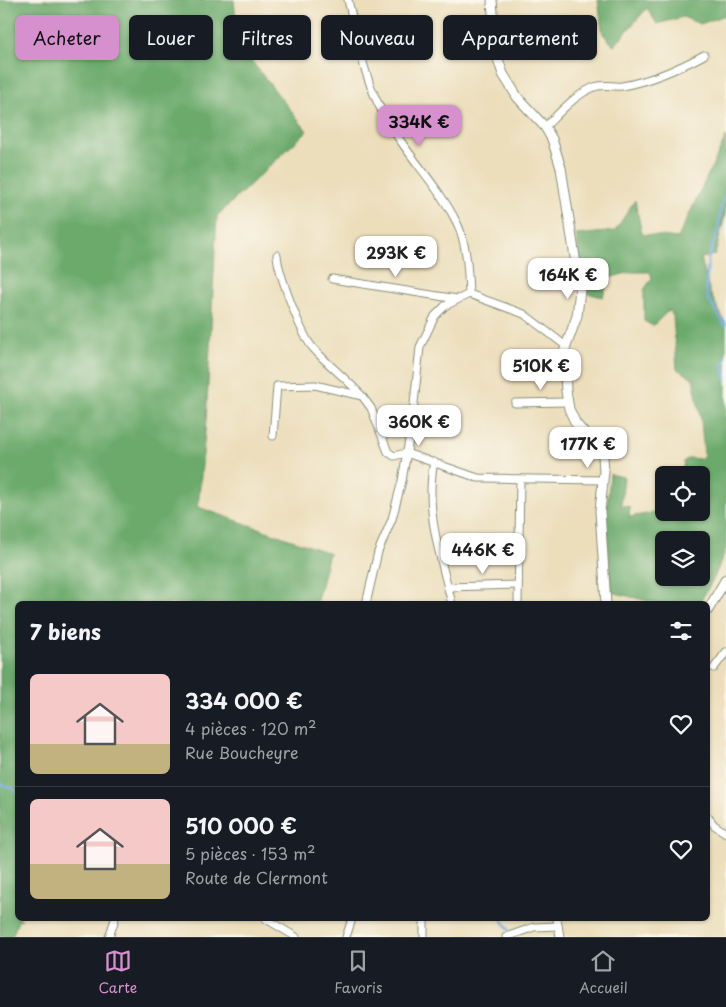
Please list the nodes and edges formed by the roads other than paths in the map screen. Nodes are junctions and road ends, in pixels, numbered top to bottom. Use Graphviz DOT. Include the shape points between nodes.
graph roads {
  1 [pos="347,0"];
  2 [pos="492,0"];
  3 [pos="704,55"];
  4 [pos="545,127"];
  5 [pos="277,255"];
  6 [pos="332,279"];
  7 [pos="469,294"];
  8 [pos="457,299"];
  9 [pos="566,346"];
  10 [pos="362,396"];
  11 [pos="515,402"];
  12 [pos="567,402"];
  13 [pos="273,436"];
  14 [pos="406,453"];
  15 [pos="434,462"];
  16 [pos="520,480"];
  17 [pos="603,480"];
  18 [pos="726,579"];
  19 [pos="518,585"];
  20 [pos="448,588"];
  21 [pos="367,601"];
  22 [pos="451,601"];
  23 [pos="518,601"];
  24 [pos="606,601"];
  25 [pos="710,607"];
  26 [pos="726,652"];
  27 [pos="714,668"];
  28 [pos="710,819"];
  29 [pos="726,833"];
  30 [pos="114,921"];
  31 [pos="269,921"];
  32 [pos="351,921"];
  33 [pos="424,921"];
  34 [pos="558,922"];
  35 [pos="512,934"];
  36 [pos="109,937"];
  37 [pos="296,937"];
  38 [pos="346,937"];
  39 [pos="424,937"];
  40 [pos="560,937"];
  1 -- 7 [label="street" via="366,74 378,103 388,123 456,222 465,254"];
  2 -- 4 [label="street" via="496,53 502,74 518,98"];
  3 -- 4 [label="street" via="647,80 621,86 601,84 591,88"];
  4 -- 9 [label="street" via="559,160 580,279 577,316"];
  5 -- 10 [label="street" via="280,274 311,346"];
  6 -- 8 [label="street"];
  7 -- 8 [label="street"];
  7 -- 9 [label="street" via="524,314"];
  8 -- 14 [label="street" via="435,316 420,347"];
  9 -- 12 [label="street"];
  10 -- 13 [label="street" via="315,385 277,386"];
  10 -- 14 [label="street" via="371,408 388,452 394,456"];
  11 -- 12 [label="street"];
  12 -- 17 [label="street" via="576,424 601,453"];
  14 -- 15 [label="street"];
  14 -- 21 [label="street" via="392,519 378,552"];
  15 -- 16 [label="street" via="478,478"];
  15 -- 20 [label="street" via="431,484 433,519"];
  16 -- 17 [label="street"];
  16 -- 19 [label="street"];
  17 -- 24 [label="street" via="600,512"];
  18 -- 25 [label="street"];
  19 -- 20 [label="street"];
  19 -- 23 [label="street"];
  20 -- 22 [label="street"];
  26 -- 27 [label="street"];
  28 -- 29 [label="street"];
  30 -- 36 [label="street"];
  31 -- 37 [label="street"];
  32 -- 38 [label="street"];
  33 -- 39 [label="street"];
  34 -- 35 [label="street"];
  34 -- 40 [label="street"];
}
